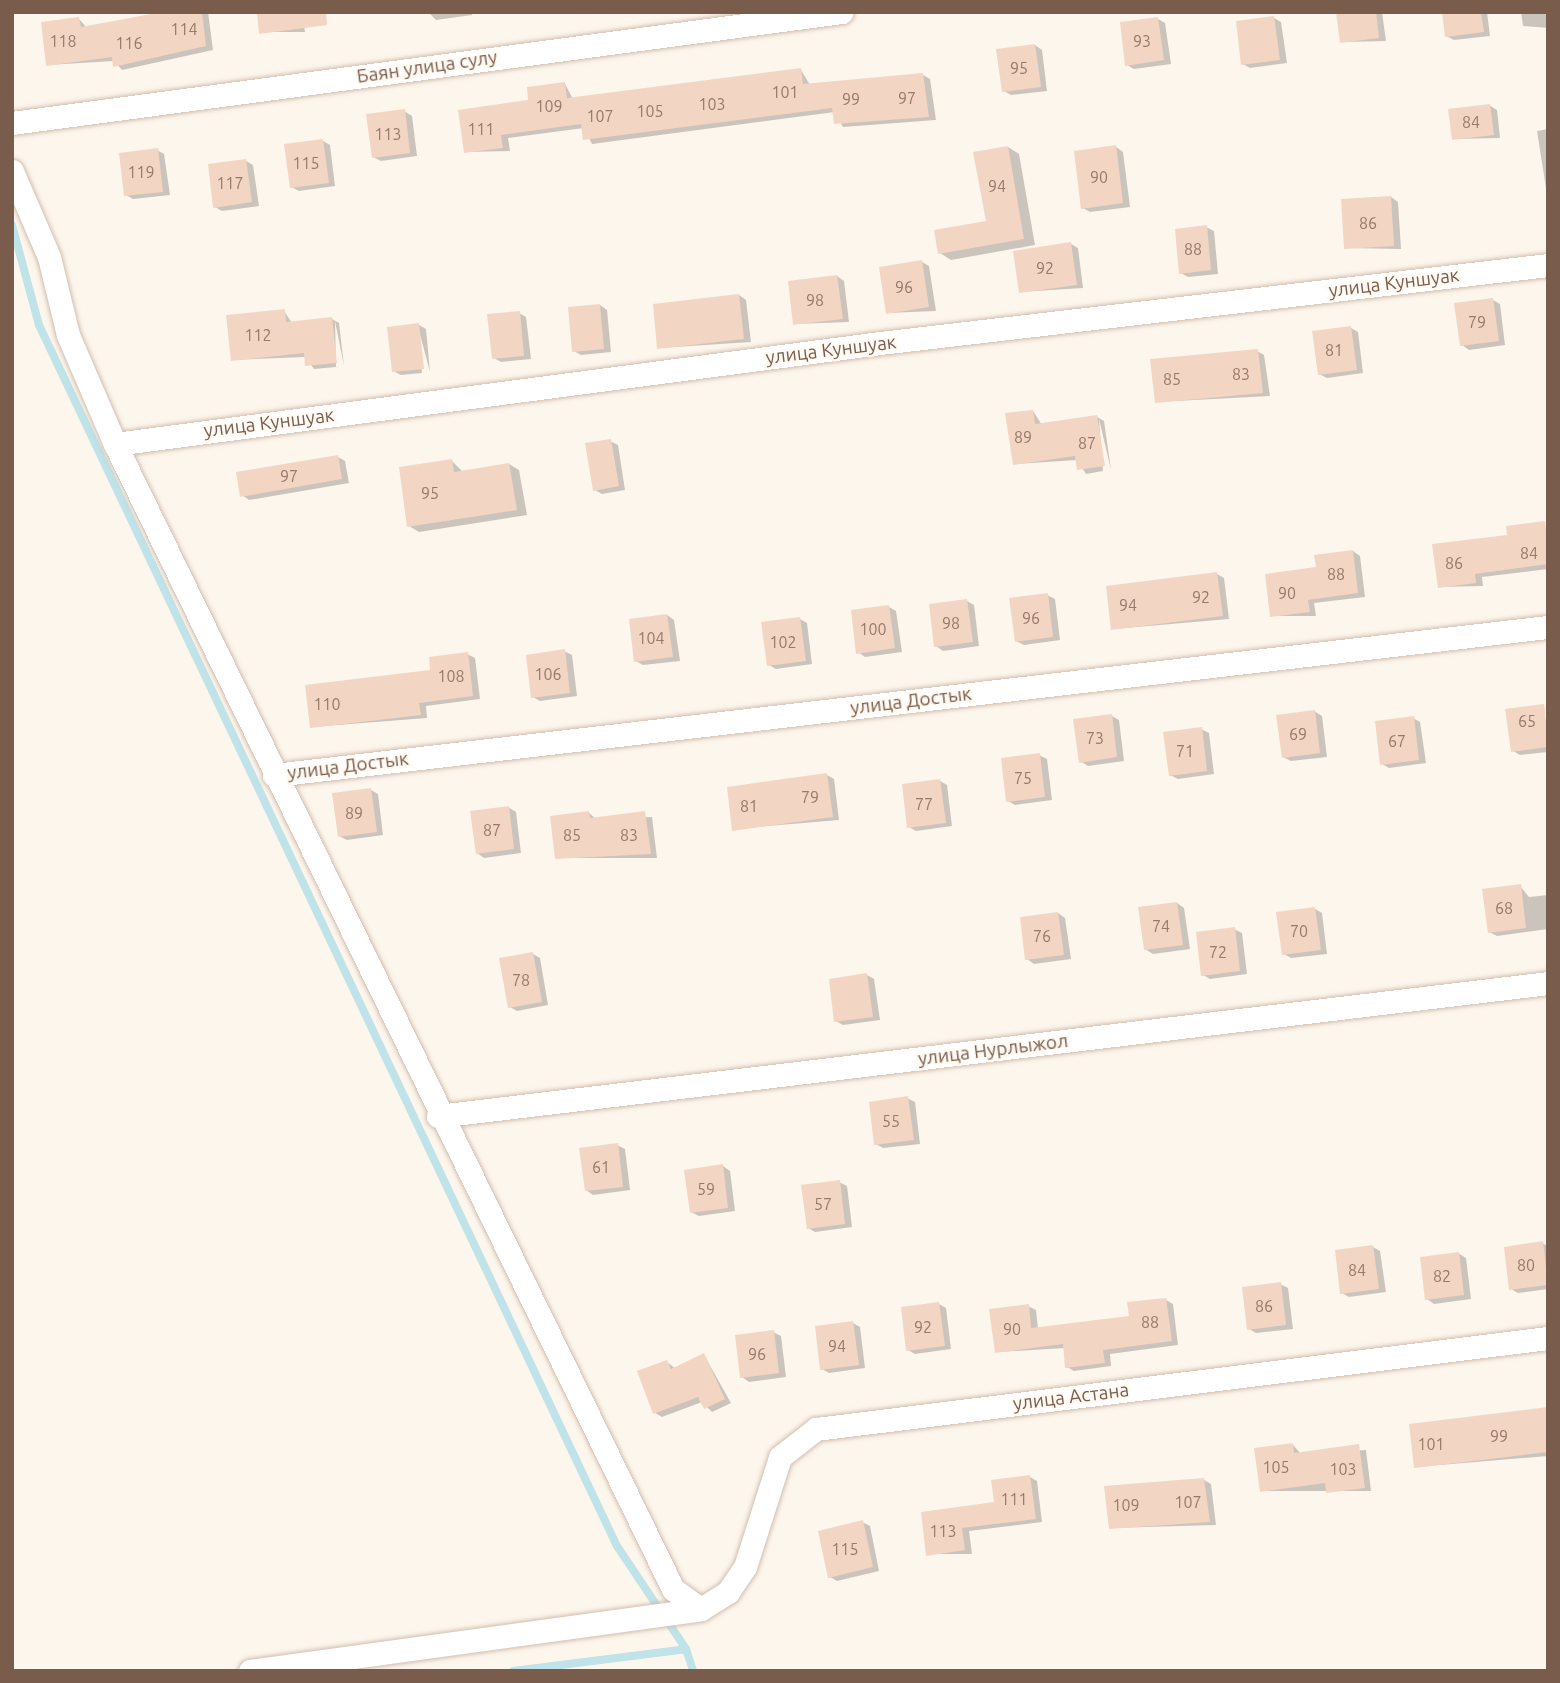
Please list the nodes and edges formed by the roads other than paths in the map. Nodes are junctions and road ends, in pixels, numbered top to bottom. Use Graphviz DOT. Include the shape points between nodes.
graph roads {
  1 [pos="842,12"];
  2 [pos="12,123"];
  3 [pos="12,171"];
  4 [pos="1548,265"];
  5 [pos="115,444"];
  6 [pos="1548,627"];
  7 [pos="274,775"];
  8 [pos="1548,983"];
  9 [pos="438,1116"];
  10 [pos="1548,1338"];
  11 [pos="701,1609"];
  12 [pos="250,1671"];
  1 -- 2 [label="street, Баян улица сулу"];
  3 -- 5 [label="street" via="49,257 68,335"];
  4 -- 5 [label="street, улица Куншуак" via="880,343"];
  5 -- 7 [label="street"];
  6 -- 7 [label="street, улица Достык"];
  7 -- 9 [label="street"];
  8 -- 9 [label="street, улица Нурлыжол"];
  9 -- 11 [label="street" via="673,1589"];
  10 -- 11 [label="street, улица Астана" via="816,1429 780,1457 745,1567 728,1592"];
  11 -- 12 [label="street"];
}
